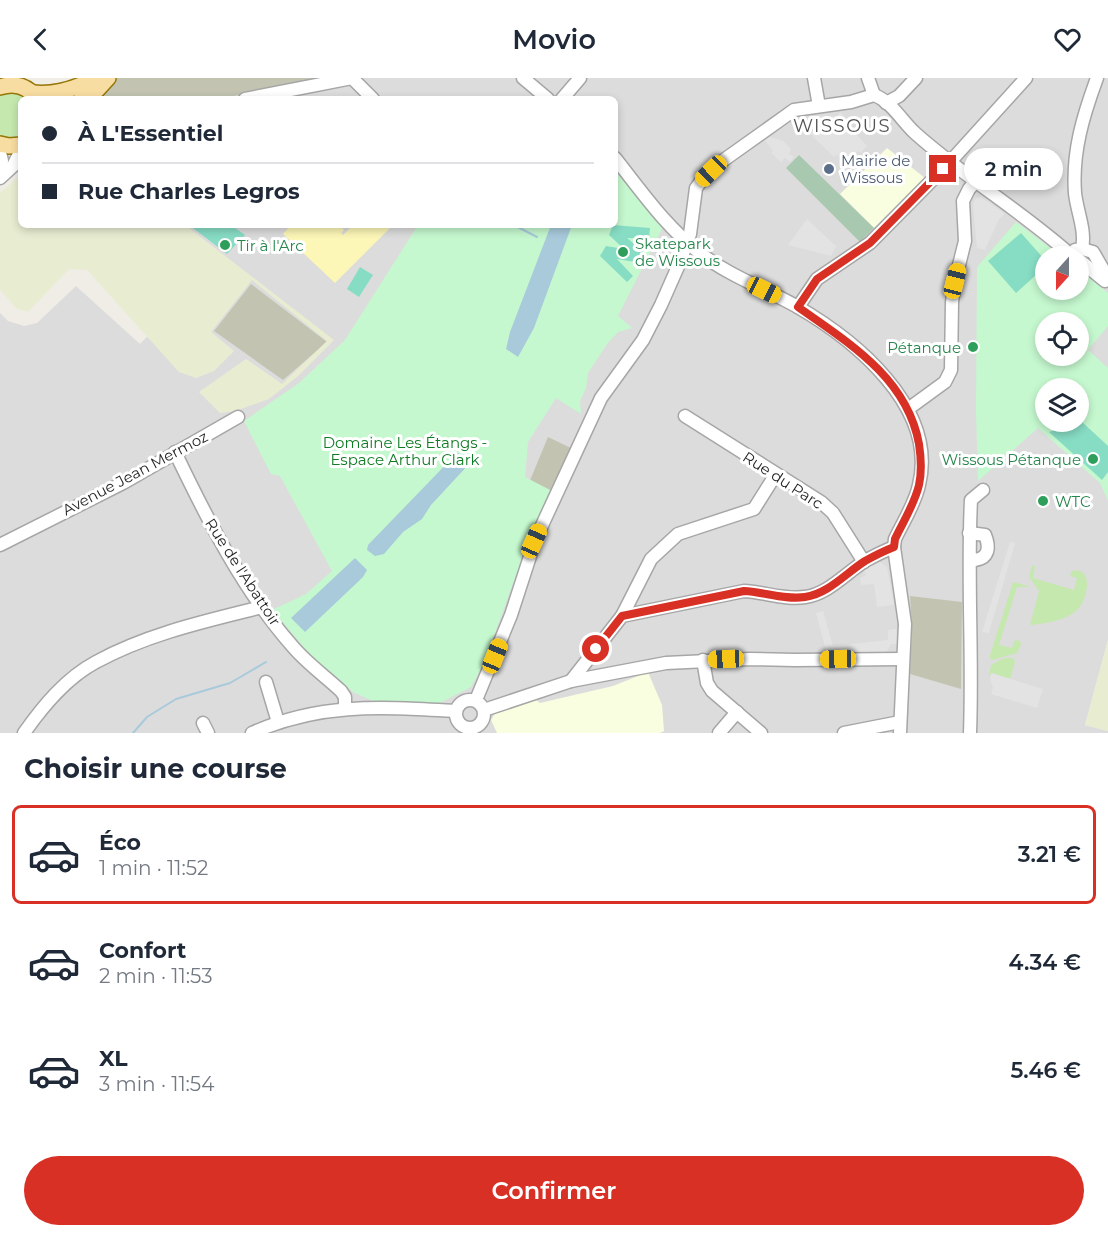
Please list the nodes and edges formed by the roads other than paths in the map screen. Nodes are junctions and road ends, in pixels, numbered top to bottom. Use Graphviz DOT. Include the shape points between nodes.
graph roads {
  1 [pos="95,78"];
  2 [pos="108,78"];
  3 [pos="352,78"];
  4 [pos="523,78"];
  5 [pos="579,78"];
  6 [pos="814,78"];
  7 [pos="868,78"];
  8 [pos="916,78"];
  9 [pos="1026,78"];
  10 [pos="1097,78"];
  11 [pos="9,83"];
  12 [pos="874,95"];
  13 [pos="35,96"];
  14 [pos="86,96"];
  15 [pos="260,96"];
  16 [pos="370,96"];
  17 [pos="544,96"];
  18 [pos="564,96"];
  19 [pos="886,103"];
  20 [pos="819,106"];
  21 [pos="0,144"];
  22 [pos="18,145"];
  23 [pos="0,152"];
  24 [pos="18,156"];
  25 [pos="618,162"];
  26 [pos="950,162"];
  27 [pos="0,171"];
  28 [pos="0,178"];
  29 [pos="975,182"];
  30 [pos="687,241"];
  31 [pos="1059,246"];
  32 [pos="1082,246"];
  33 [pos="1089,253"];
  34 [pos="1102,270"];
  35 [pos="1108,283"];
  36 [pos="798,307"];
  37 [pos="908,409"];
  38 [pos="684,416"];
  39 [pos="238,417"];
  40 [pos="175,452"];
  41 [pos="776,474"];
  42 [pos="983,490"];
  43 [pos="969,533"];
  44 [pos="0,544"];
  45 [pos="894,547"];
  46 [pos="970,557"];
  47 [pos="864,562"];
  48 [pos="262,607"];
  49 [pos="622,616"];
  50 [pos="903,659"];
  51 [pos="703,660"];
  52 [pos="571,681"];
  53 [pos="266,682"];
  54 [pos="480,705"];
  55 [pos="345,709"];
  56 [pos="455,711"];
  57 [pos="737,712"];
  58 [pos="278,722"];
  59 [pos="481,723"];
  60 [pos="900,727"];
  61 [pos="460,730"];
  62 [pos="24,733"];
  63 [pos="252,733"];
  64 [pos="490,733"];
  65 [pos="719,733"];
  66 [pos="761,733"];
  67 [pos="844,733"];
  68 [pos="970,733"];
  1 -- 13 [label="main road" via="65,91"];
  2 -- 14 [label="main road"];
  3 -- 15 [label="street"];
  3 -- 16 [label="street"];
  4 -- 17 [label="street"];
  5 -- 18 [label="street"];
  6 -- 20 [label="street"];
  7 -- 12 [label="street"];
  8 -- 19 [label="street"];
  9 -- 26 [label="street"];
  10 -- 32 [label="street" via="1077,141 1075,193 1085,237"];
  11 -- 13 [label="main road"];
  12 -- 19 [label="street"];
  12 -- 20 [label="street"];
  19 -- 26 [label="street"];
  20 -- 30 [label="street" via="794,110 702,180 696,188"];
  21 -- 22 [label="main road"];
  23 -- 27 [label="street"];
  24 -- 28 [label="street"];
  25 -- 30 [label="street" via="660,216"];
  26 -- 29 [label="street"];
  26 -- 36 [label="street" via="870,243 817,279"];
  29 -- 31 [label="street"];
  29 -- 37 [label="street" via="963,201 965,241 952,302 951,370 945,381"];
  30 -- 36 [label="street" via="720,267"];
  30 -- 54 [label="street" via="652,324 601,398 534,541"];
  33 -- 34 [label="street" via="1093,252"];
  34 -- 35 [label="street"];
  36 -- 37 [label="street" via="868,358 884,373"];
  37 -- 45 [label="street" via="919,447 921,476"];
  38 -- 41 [label="street, Rue du Parc"];
  39 -- 40 [label="street, Avenue Jean Mermoz"];
  40 -- 44 [label="street, Avenue Jean Mermoz" via="123,483"];
  40 -- 48 [label="street, Rue de l'Abattoir" via="206,515"];
  41 -- 47 [label="street, Rue du Parc" via="833,513"];
  41 -- 49 [label="street" via="754,509 678,534 651,558"];
  42 -- 43 [label="street" via="971,500"];
  43 -- 46 [label="street"];
  43 -- 46 [label="street" via="985,535 988,548 982,559"];
  45 -- 47 [label="street"];
  45 -- 50 [label="street" via="904,615"];
  46 -- 68 [label="street"];
  47 -- 49 [label="street" via="822,591 806,597 744,591"];
  48 -- 55 [label="street, Rue de l'Abattoir" via="294,648 342,691"];
  48 -- 62 [label="street" via="145,641 95,663 51,698"];
  49 -- 52 [label="street"];
  50 -- 51 [label="street"];
  50 -- 60 [label="street"];
  51 -- 52 [label="street"];
  51 -- 57 [label="street" via="712,691"];
  52 -- 54 [label="street"];
  53 -- 58 [label="street"];
  54 -- 56 [label="street" via="463,701"];
  54 -- 59 [label="street"];
  55 -- 56 [label="street"];
  55 -- 58 [label="street" via="318,711"];
  56 -- 61 [label="street"];
  57 -- 65 [label="street"];
  57 -- 66 [label="street"];
  58 -- 63 [label="street"];
  59 -- 61 [label="street"];
  59 -- 64 [label="street"];
  60 -- 67 [label="street"];
}
